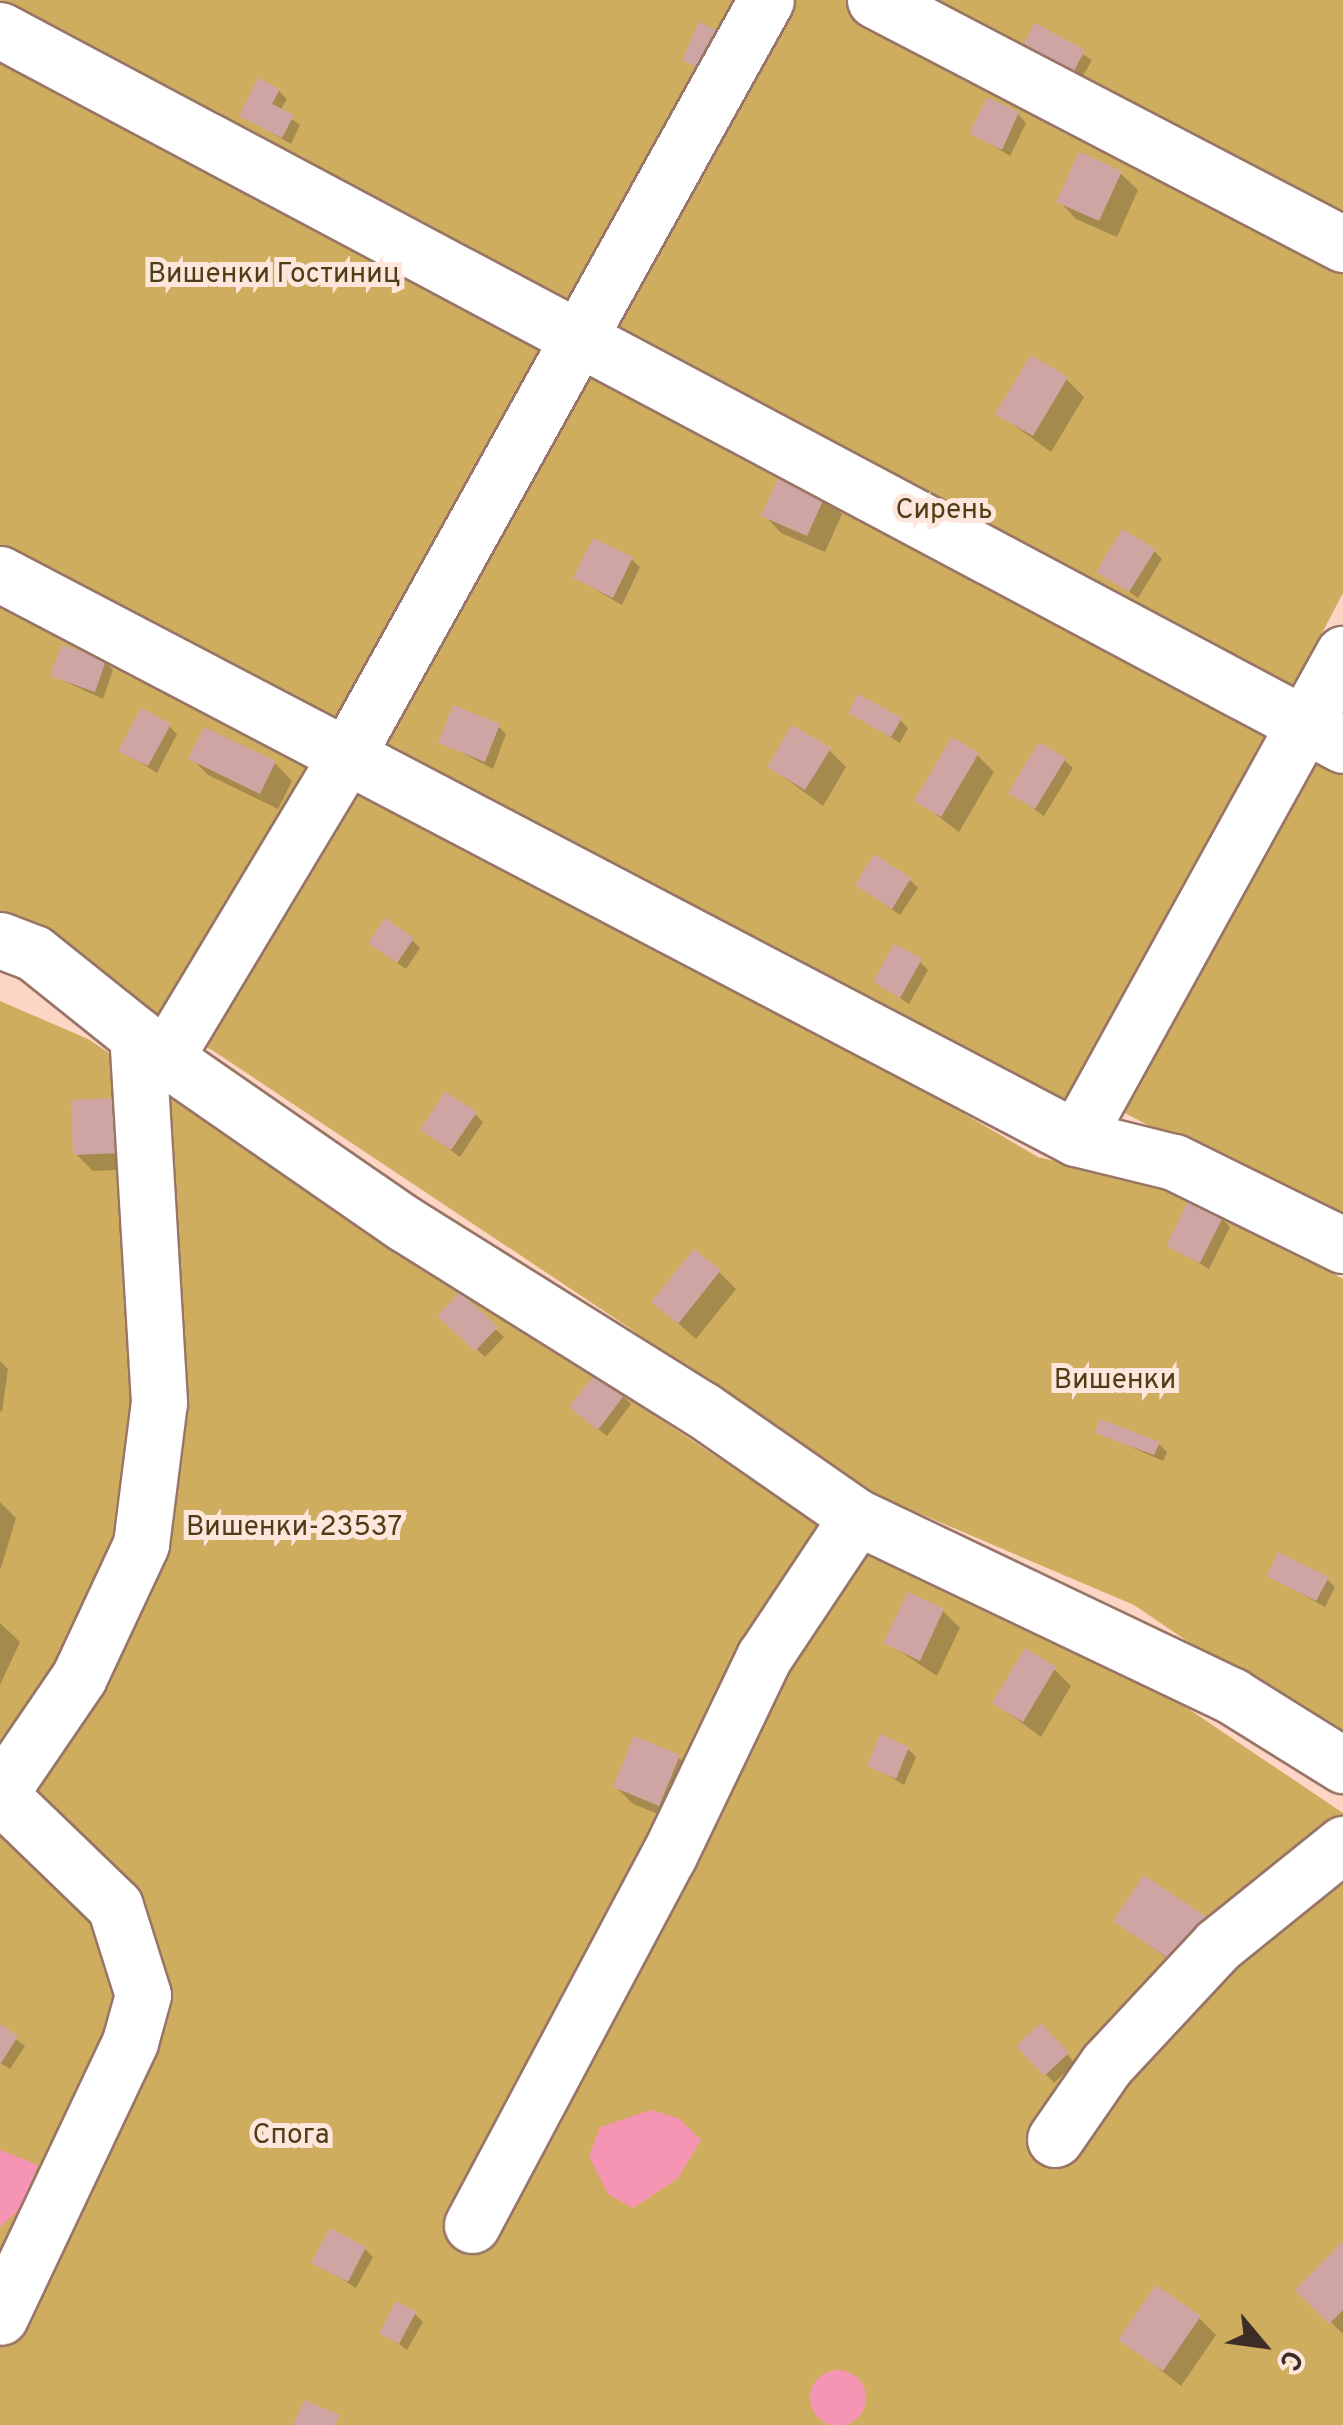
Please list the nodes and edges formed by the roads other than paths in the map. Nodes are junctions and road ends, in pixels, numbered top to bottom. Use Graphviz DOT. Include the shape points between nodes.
graph roads {
  1 [pos="766,0"];
  2 [pos="875,0"];
  3 [pos="0,30"];
  4 [pos="1343,244"];
  5 [pos="577,336"];
  6 [pos="0,574"];
  7 [pos="1343,654"];
  8 [pos="1324,736"];
  9 [pos="347,755"];
  10 [pos="0,940"];
  11 [pos="151,1047"];
  12 [pos="1076,1138"];
  13 [pos="1343,1245"];
  14 [pos="857,1517"];
  15 [pos="1343,1765"];
  16 [pos="0,1794"];
  17 [pos="1343,1844"];
  18 [pos="1055,2139"];
  19 [pos="472,2225"];
  20 [pos="0,2317"];
  1 -- 5 [label="street" via="626,260"];
  2 -- 4 [label="street"];
  3 -- 5 [label="street"];
  5 -- 8 [label="street"];
  5 -- 9 [label="street"];
  6 -- 9 [label="street"];
  7 -- 8 [label="street"];
  8 -- 12 [label="street"];
  9 -- 11 [label="street"];
  9 -- 12 [label="street"];
  10 -- 11 [label="street" via="34,953"];
  11 -- 14 [label="street" via="406,1224 703,1410"];
  11 -- 16 [label="street" via="158,1402 141,1544 78,1677"];
  12 -- 13 [label="street" via="1174,1162"];
  14 -- 15 [label="street" via="1232,1696"];
  14 -- 19 [label="street" via="764,1656 669,1856"];
  16 -- 20 [label="street" via="114,1906 143,1995 130,2042"];
  17 -- 18 [label="street" via="1218,1945 1107,2064"];
}
